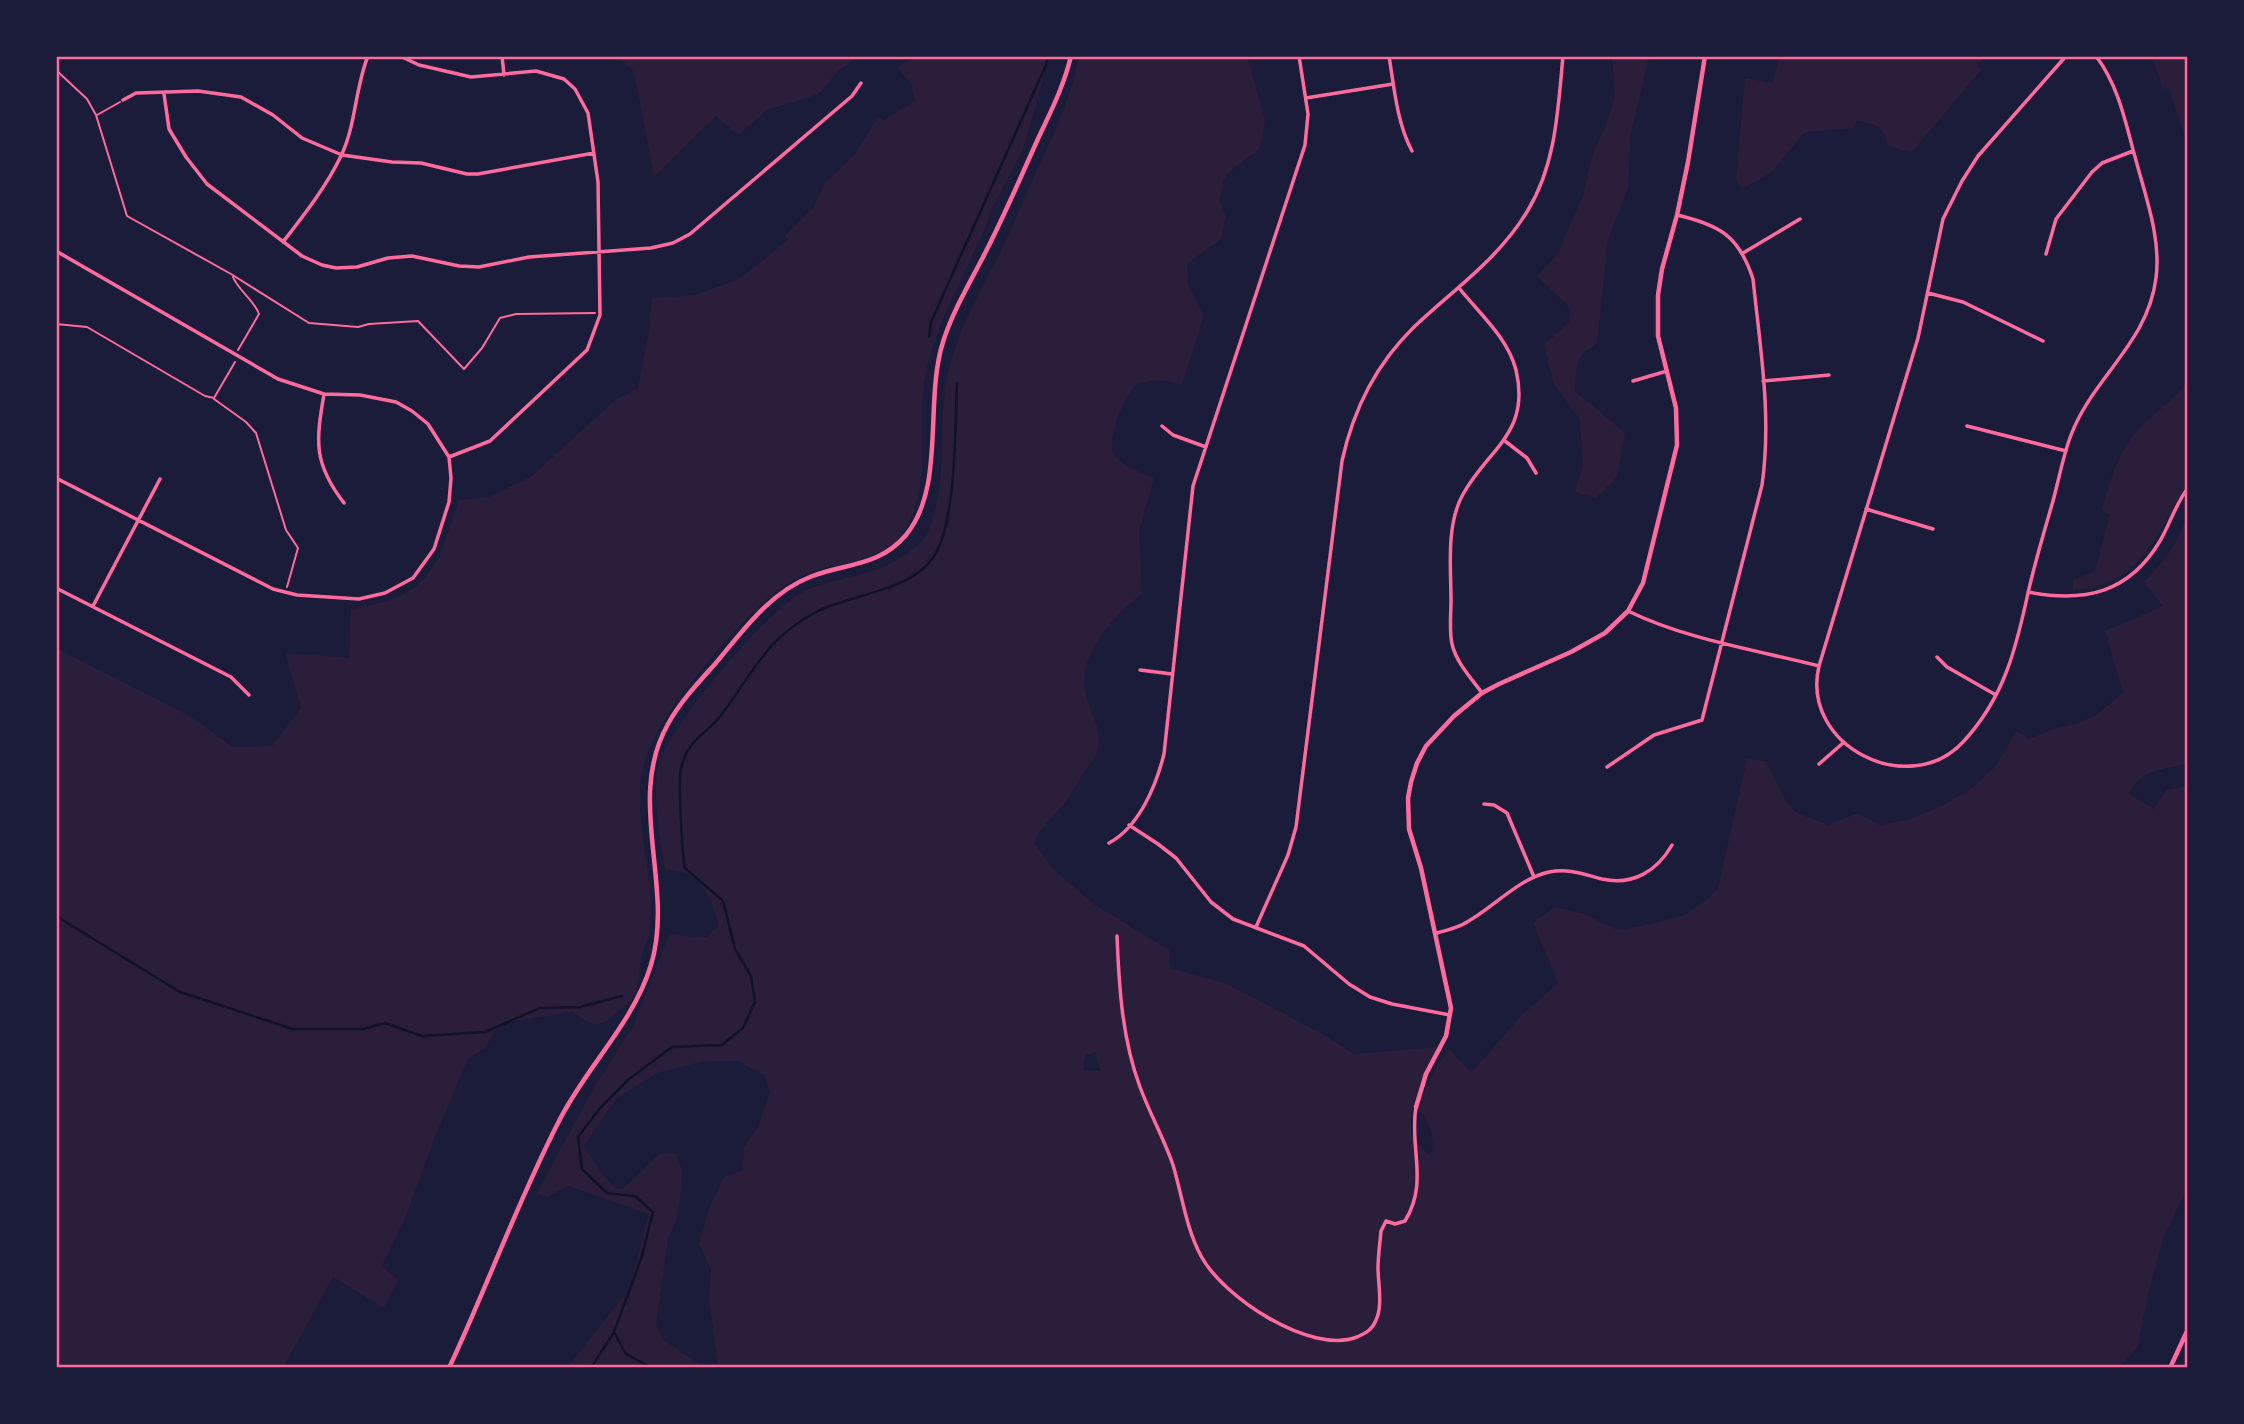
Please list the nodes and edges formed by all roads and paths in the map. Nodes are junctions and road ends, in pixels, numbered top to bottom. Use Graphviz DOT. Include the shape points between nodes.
graph roads {
  1 [pos="368,56"];
  2 [pos="400,56"];
  3 [pos="502,56"];
  4 [pos="1071,56"];
  5 [pos="1299,56"];
  6 [pos="1390,56"];
  7 [pos="1563,56"];
  8 [pos="1704,56"];
  9 [pos="2066,56"];
  10 [pos="2096,56"];
  11 [pos="56,70"];
  12 [pos="504,75"];
  13 [pos="860,83"];
  14 [pos="1393,83"];
  15 [pos="163,94"];
  16 [pos="1306,98"];
  17 [pos="124,100"];
  18 [pos="96,116"];
  19 [pos="1412,151"];
  20 [pos="2133,151"];
  21 [pos="594,153"];
  22 [pos="342,155"];
  23 [pos="1677,215"];
  24 [pos="1800,219"];
  25 [pos="283,242"];
  26 [pos="598,251"];
  27 [pos="56,252"];
  28 [pos="1743,253"];
  29 [pos="2046,254"];
  30 [pos="233,276"];
  31 [pos="1459,288"];
  32 [pos="1928,293"];
  33 [pos="600,313"];
  34 [pos="56,324"];
  35 [pos="2043,341"];
  36 [pos="237,355"];
  37 [pos="1667,371"];
  38 [pos="1829,375"];
  39 [pos="1633,381"];
  40 [pos="1763,381"];
  41 [pos="324,394"];
  42 [pos="214,398"];
  43 [pos="1162,426"];
  44 [pos="1966,426"];
  45 [pos="1505,441"];
  46 [pos="1206,447"];
  47 [pos="2066,452"];
  48 [pos="449,457"];
  49 [pos="1536,473"];
  50 [pos="56,478"];
  51 [pos="160,479"];
  52 [pos="2188,488"];
  53 [pos="344,503"];
  54 [pos="1866,509"];
  55 [pos="139,519"];
  56 [pos="1933,529"];
  57 [pos="56,587"];
  58 [pos="2028,592"];
  59 [pos="286,593"];
  60 [pos="93,606"];
  61 [pos="1628,611"];
  62 [pos="1723,642"];
  63 [pos="1937,657"];
  64 [pos="1819,666"];
  65 [pos="1140,670"];
  66 [pos="1172,674"];
  67 [pos="1482,693"];
  68 [pos="249,695"];
  69 [pos="1996,695"];
  70 [pos="1843,743"];
  71 [pos="1819,764"];
  72 [pos="1606,767"];
  73 [pos="1484,804"];
  74 [pos="1129,825"];
  75 [pos="1108,843"];
  76 [pos="1672,845"];
  77 [pos="1534,877"];
  78 [pos="1256,927"];
  79 [pos="1437,933"];
  80 [pos="1117,936"];
  81 [pos="1451,1016"];
  82 [pos="1416,1107"];
  83 [pos="2188,1329"];
  84 [pos="449,1368"];
  85 [pos="2170,1368"];
  1 -- 22 [label="street"];
  2 -- 12 [label="street" via="471,77"];
  3 -- 12 [label="street"];
  4 -- 84 [label="main road" via="1062,86 943,339 933,392 928,483 918,517 889,552 869,562 808,577 780,593 685,699 656,747 649,804 658,908 651,964 641,993 559,1120"];
  5 -- 16 [label="street"];
  6 -- 14 [label="street"];
  7 -- 31 [label="street" via="1553,142 1535,198 1500,250"];
  8 -- 23 [label="main road"];
  9 -- 32 [label="street" via="1978,156 1962,181 1943,219"];
  10 -- 20 [label="street" via="2116,89"];
  11 -- 18 [label="path" via="87,99"];
  12 -- 21 [label="street" via="536,71 564,79 575,89 587,113"];
  13 -- 26 [label="street" via="852,96 690,234 652,248"];
  14 -- 16 [label="street"];
  14 -- 19 [label="street"];
  15 -- 17 [label="street" via="136,93"];
  15 -- 22 [label="street" via="198,91 241,97 302,138"];
  15 -- 25 [label="street" via="169,129 206,184"];
  16 -- 46 [label="street" via="1308,128 1301,161"];
  17 -- 18 [label="path"];
  18 -- 30 [label="path" via="127,216"];
  20 -- 29 [label="street" via="2092,172 2056,219"];
  20 -- 47 [label="street" via="2156,239 2157,276 2143,325 2076,422"];
  21 -- 22 [label="street" via="478,174"];
  21 -- 26 [label="street"];
  22 -- 25 [label="street"];
  23 -- 28 [label="street" via="1715,227"];
  23 -- 37 [label="main road" via="1658,295 1658,336"];
  24 -- 28 [label="street"];
  25 -- 26 [label="street" via="302,256 336,268 412,256 479,267"];
  26 -- 33 [label="street"];
  27 -- 36 [label="street"];
  28 -- 40 [label="street" via="1753,279"];
  30 -- 33 [label="path" via="309,323 358,327 418,321 463,369 500,318"];
  30 -- 36 [label="path" via="259,313"];
  31 -- 45 [label="street" via="1514,362 1518,405"];
  31 -- 78 [label="street" via="1412,328 1385,360 1350,429 1342,461 1296,827"];
  32 -- 35 [label="street" via="1963,302"];
  32 -- 54 [label="street"];
  33 -- 48 [label="street" via="587,350 490,441"];
  34 -- 42 [label="path" via="87,327"];
  36 -- 41 [label="street" via="278,379"];
  36 -- 42 [label="path"];
  37 -- 39 [label="street"];
  37 -- 61 [label="main road" via="1676,408 1675,457 1643,583"];
  38 -- 40 [label="street"];
  40 -- 62 [label="street" via="1768,436 1762,485"];
  41 -- 48 [label="street" via="396,402 428,424"];
  41 -- 53 [label="street" via="318,430 320,464"];
  42 -- 59 [label="path" via="257,433 286,530 298,548"];
  43 -- 46 [label="street"];
  44 -- 47 [label="street"];
  45 -- 49 [label="street" via="1527,458"];
  45 -- 67 [label="street" via="1468,487 1452,528 1451,643"];
  46 -- 66 [label="street" via="1189,512"];
  47 -- 58 [label="street"];
  48 -- 59 [label="street" via="445,514 434,549 412,578 385,593 359,599"];
  50 -- 55 [label="street"];
  51 -- 55 [label="street"];
  52 -- 58 [label="street" via="2144,565 2128,578 2104,592 2082,596"];
  54 -- 56 [label="street"];
  54 -- 64 [label="street"];
  55 -- 59 [label="street"];
  55 -- 60 [label="street"];
  57 -- 60 [label="street"];
  58 -- 69 [label="street" via="2017,648"];
  60 -- 68 [label="street" via="231,677"];
  61 -- 62 [label="street" via="1649,622"];
  61 -- 67 [label="main road" via="1595,640"];
  62 -- 64 [label="street"];
  62 -- 72 [label="street" via="1702,720 1654,735"];
  63 -- 69 [label="street"];
  64 -- 70 [label="street" via="1821,707"];
  65 -- 66 [label="street"];
  66 -- 74 [label="street" via="1158,776"];
  67 -- 79 [label="main road" via="1426,746 1410,782 1409,829"];
  69 -- 70 [label="street" via="1964,741 1934,761 1881,764"];
  70 -- 71 [label="street"];
  73 -- 77 [label="street" via="1494,804 1507,813"];
  74 -- 75 [label="street"];
  74 -- 78 [label="street" via="1176,858 1222,911"];
  76 -- 77 [label="street" via="1664,860 1635,878 1612,881 1562,870"];
  77 -- 79 [label="street" via="1466,923"];
  78 -- 81 [label="street" via="1304,946 1370,996"];
  79 -- 81 [label="main road"];
  80 -- 82 [label="street" via="1122,1010 1139,1085 1172,1165 1201,1256 1223,1283 1283,1327 1327,1341 1349,1340 1368,1332 1377,1319 1381,1231 1386,1221 1405,1221 1416,1198"];
  81 -- 82 [label="main road"];
  83 -- 85 [label="main road"];
}
